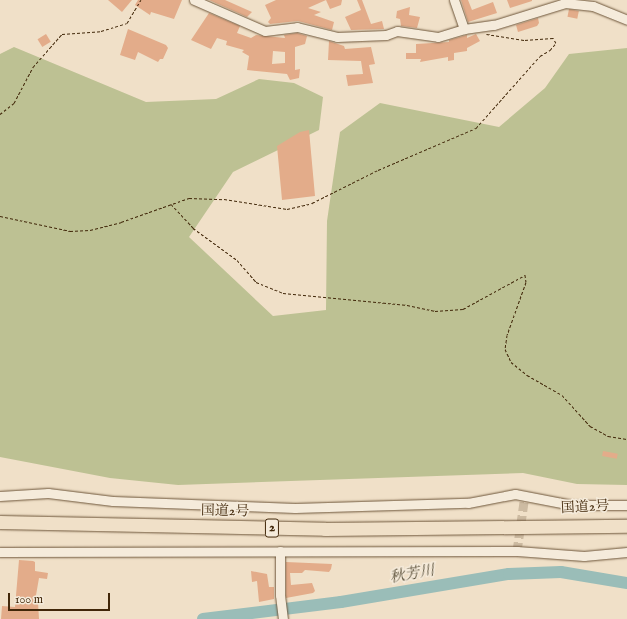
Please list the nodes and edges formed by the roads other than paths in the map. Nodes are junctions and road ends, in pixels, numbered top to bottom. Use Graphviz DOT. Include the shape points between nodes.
graph roads {
  1 [pos="194,0"];
  2 [pos="454,0"];
  3 [pos="627,20"];
  4 [pos="464,29"];
  5 [pos="0,496"];
  6 [pos="627,505"];
  7 [pos="627,521"];
  8 [pos="0,522"];
  9 [pos="545,526"];
  10 [pos="627,526"];
  11 [pos="280,551"];
  12 [pos="0,552"];
  13 [pos="627,552"];
  14 [pos="284,619"];
  1 -- 4 [label="street" via="265,31 297,27 337,37 386,35 397,31 438,37"];
  2 -- 4 [label="street"];
  3 -- 4 [label="street" via="593,6 570,3 494,25"];
  5 -- 6 [label="street" via="48,493 113,501 295,508 468,503 515,494 572,505"];
  7 -- 9 [label="highway, 国道2号 / 2"];
  8 -- 9 [label="highway, 国道2号 / 2" via="325,529"];
  9 -- 10 [label="highway, 国道2号 / 2"];
  11 -- 12 [label="street"];
  11 -- 13 [label="street" via="517,551 584,556"];
  11 -- 14 [label="street" via="280,595"];
}
